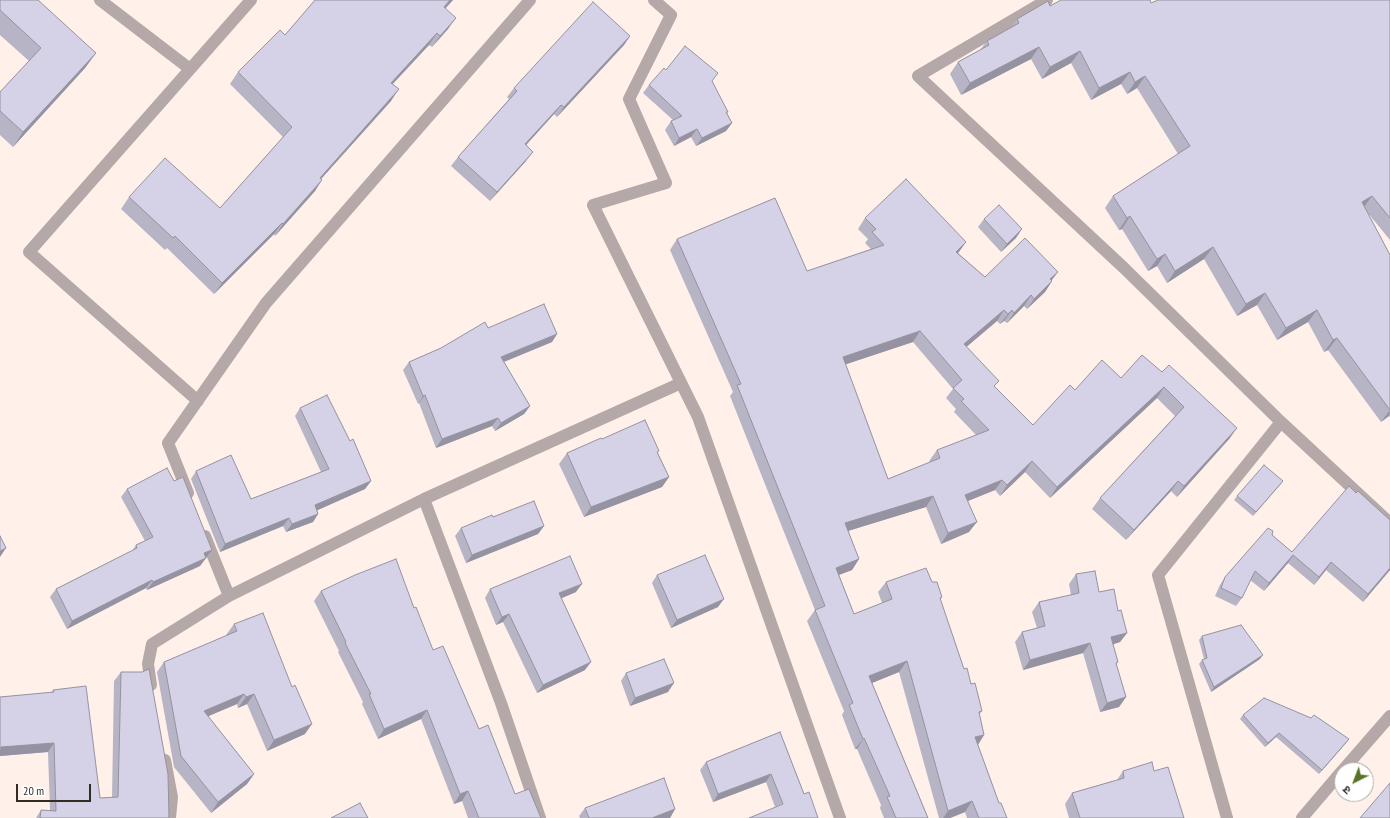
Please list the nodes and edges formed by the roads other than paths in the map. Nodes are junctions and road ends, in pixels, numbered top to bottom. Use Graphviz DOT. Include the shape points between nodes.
graph roads {
  1 [pos="100,0"];
  2 [pos="251,0"];
  3 [pos="530,0"];
  4 [pos="654,0"];
  5 [pos="1047,0"];
  6 [pos="190,69"];
  7 [pos="681,383"];
  8 [pos="198,401"];
  9 [pos="1281,422"];
  10 [pos="424,499"];
  11 [pos="192,501"];
  12 [pos="200,523"];
  13 [pos="1390,523"];
  14 [pos="229,596"];
  15 [pos="153,696"];
  16 [pos="1390,716"];
  17 [pos="164,750"];
  18 [pos="1351,762"];
  19 [pos="1334,781"];
  20 [pos="170,818"];
  21 [pos="540,818"];
  22 [pos="840,818"];
  23 [pos="1227,818"];
  24 [pos="1302,818"];
  1 -- 6 [label="street"];
  2 -- 6 [label="street"];
  3 -- 8 [label="street" via="266,303"];
  4 -- 7 [label="street" via="671,15 629,99 666,183 593,205"];
  5 -- 9 [label="street" via="918,76 1124,268"];
  6 -- 8 [label="street" via="29,252"];
  7 -- 10 [label="street"];
  7 -- 22 [label="street" via="698,417"];
  8 -- 11 [label="street" via="168,443"];
  9 -- 13 [label="street"];
  9 -- 23 [label="street" via="1158,575"];
  10 -- 14 [label="street"];
  10 -- 21 [label="street" via="501,703"];
  12 -- 14 [label="street"];
  14 -- 15 [label="street" via="152,644 148,664"];
  16 -- 18 [label="street"];
  17 -- 20 [label="street" via="172,797"];
  19 -- 24 [label="street"];
}
